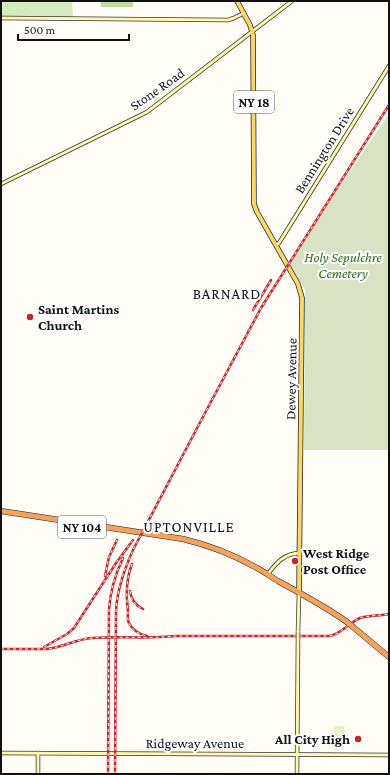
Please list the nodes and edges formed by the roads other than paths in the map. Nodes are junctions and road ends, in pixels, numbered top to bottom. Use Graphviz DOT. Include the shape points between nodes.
graph roads {
  1 [pos="237,1"];
  2 [pos="292,1"];
  3 [pos="244,13"];
  4 [pos="1,18"];
  5 [pos="252,31"];
  6 [pos="389,66"];
  7 [pos="1,184"];
  8 [pos="276,245"];
  9 [pos="1,511"];
  10 [pos="1,514"];
  11 [pos="300,553"];
  12 [pos="268,575"];
  13 [pos="299,593"];
  14 [pos="389,657"];
  15 [pos="1,753"];
  16 [pos="38,753"];
  17 [pos="297,755"];
  18 [pos="389,755"];
  19 [pos="38,774"];
  20 [pos="297,774"];
  1 -- 3 [label="main road, Dewey Avenue / NY 18"];
  2 -- 5 [label="street, Stone Road"];
  3 -- 4 [label="street" via="226,20"];
  3 -- 5 [label="main road, Dewey Avenue / NY 18"];
  5 -- 7 [label="street, Stone Road" via="149,110"];
  5 -- 8 [label="main road, Dewey Avenue / NY 18" via="254,201 257,212"];
  6 -- 8 [label="street, Bennington Drive"];
  8 -- 11 [label="main road, Dewey Avenue / NY 18" via="298,284 302,301"];
  9 -- 12 [label="highway, NY 104" via="192,541 231,555"];
  10 -- 12 [label="highway, NY 104" via="191,544"];
  11 -- 12 [label="street" via="286,556"];
  11 -- 13 [label="main road, Dewey Avenue / NY 18"];
  12 -- 13 [label="highway, NY 104"];
  13 -- 14 [label="highway, NY 104, bridge" via="336,614"];
  13 -- 17 [label="street, Dewey Avenue, bridge"];
  15 -- 16 [label="street, Ridgeway Avenue"];
  16 -- 17 [label="street, Ridgeway Avenue"];
  16 -- 19 [label="street"];
  17 -- 18 [label="street, Ridgeway Avenue"];
  17 -- 20 [label="street, Dewey Avenue"];
}
